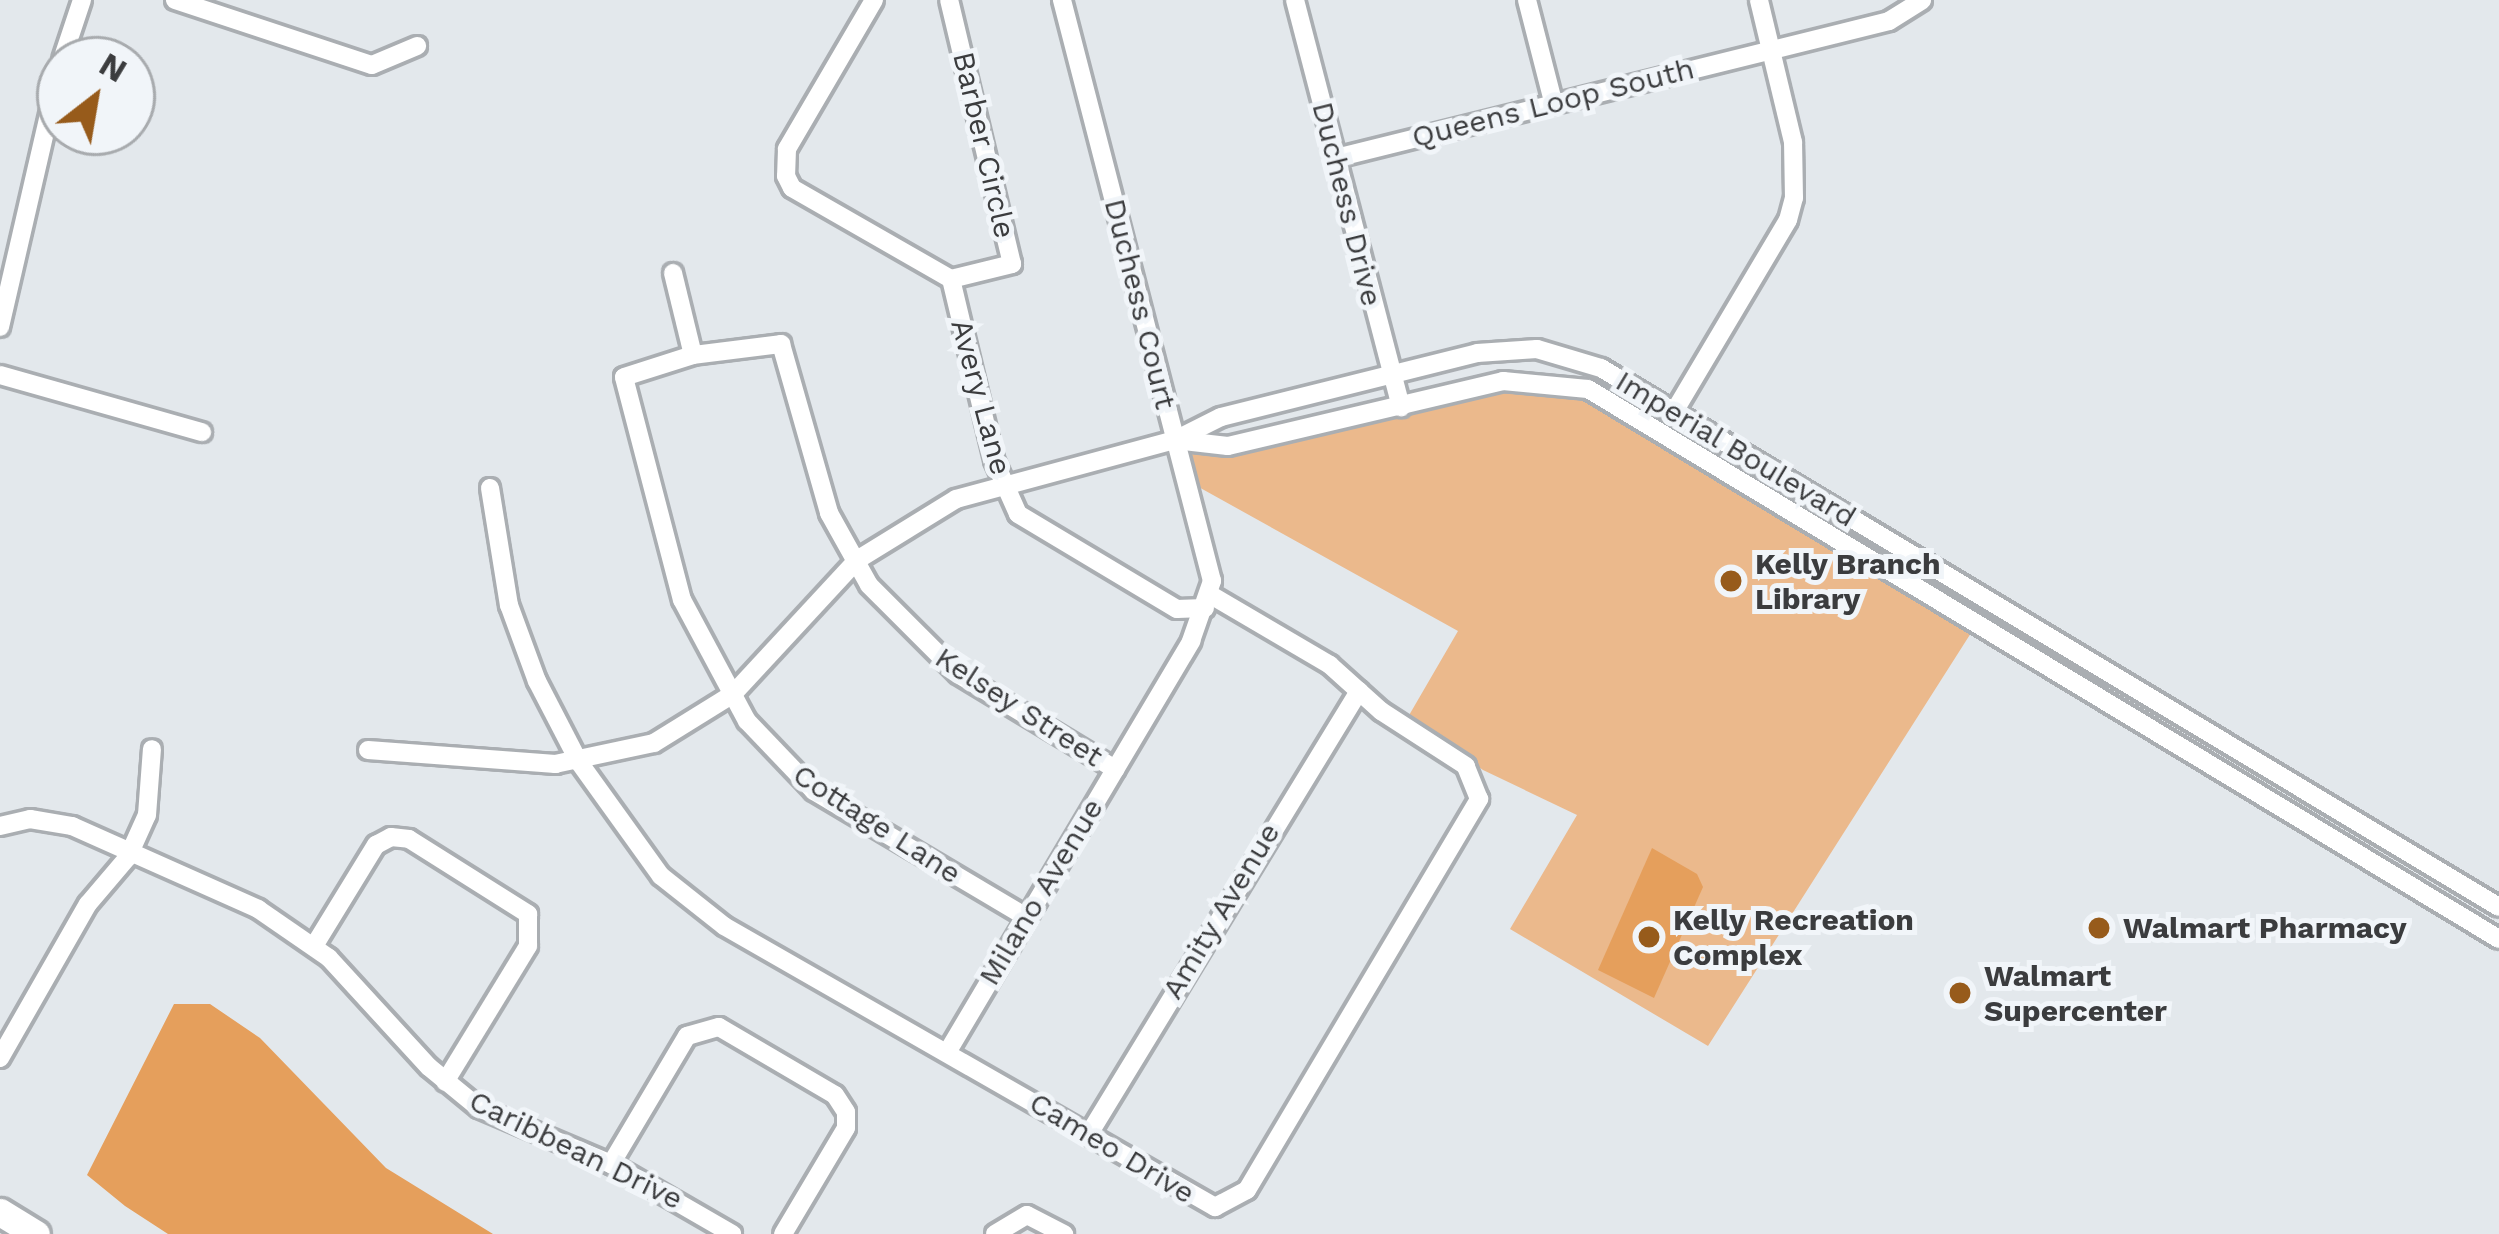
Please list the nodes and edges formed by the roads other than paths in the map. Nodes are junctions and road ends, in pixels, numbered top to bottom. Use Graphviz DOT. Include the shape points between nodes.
graph roads {
  1 [pos="82,0"];
  2 [pos="175,0"];
  3 [pos="874,0"];
  4 [pos="949,0"];
  5 [pos="1063,0"];
  6 [pos="1295,0"];
  7 [pos="1527,0"];
  8 [pos="1759,0"];
  9 [pos="1922,0"];
  10 [pos="70,36"];
  11 [pos="417,46"];
  12 [pos="1771,48"];
  13 [pos="1553,101"];
  14 [pos="40,156"];
  15 [pos="1336,158"];
  16 [pos="673,273"];
  17 [pos="951,279"];
  18 [pos="0,328"];
  19 [pos="693,355"];
  20 [pos="1390,374"];
  21 [pos="0,375"];
  22 [pos="624,377"];
  23 [pos="1401,407"];
  24 [pos="1675,411"];
  25 [pos="1663,431"];
  26 [pos="202,432"];
  27 [pos="1175,440"];
  28 [pos="1004,487"];
  29 [pos="490,488"];
  30 [pos="857,560"];
  31 [pos="1207,601"];
  32 [pos="1359,691"];
  33 [pos="733,694"];
  34 [pos="152,749"];
  35 [pos="368,750"];
  36 [pos="579,762"];
  37 [pos="1115,769"];
  38 [pos="0,826"];
  39 [pos="128,857"];
  40 [pos="2499,907"];
  41 [pos="1026,917"];
  42 [pos="2499,939"];
  43 [pos="314,946"];
  44 [pos="948,1051"];
  45 [pos="0,1058"];
  46 [pos="445,1082"];
  47 [pos="1089,1134"];
  48 [pos="611,1164"];
  49 [pos="0,1212"];
  50 [pos="36,1234"];
  51 [pos="732,1234"];
  52 [pos="783,1234"];
  53 [pos="995,1234"];
  54 [pos="1064,1234"];
  1 -- 10 [label="street"];
  2 -- 11 [label="street" via="372,65"];
  3 -- 17 [label="street" via="787,149 786,176 792,188"];
  4 -- 17 [label="street, Barber Circle" via="1012,264"];
  5 -- 27 [label="street, Duchess Court"];
  6 -- 15 [label="street, Duchess Drive"];
  7 -- 13 [label="street"];
  8 -- 12 [label="street"];
  9 -- 12 [label="street, Queens Loop South" via="1889,21"];
  12 -- 13 [label="street, Queens Loop South"];
  12 -- 24 [label="street" via="1796,159 1788,220"];
  13 -- 15 [label="street, Queens Loop South"];
  14 -- 18 [label="street"];
  15 -- 20 [label="street, Duchess Drive"];
  16 -- 19 [label="street"];
  17 -- 28 [label="street, Avery Lane"];
  19 -- 22 [label="street, Kelsey Street"];
  19 -- 30 [label="street, Kelsey Street" via="767,340 786,349 818,480"];
  20 -- 23 [label="street, Duchess Drive"];
  20 -- 24 [label="street, Imperial Boulevard" via="1537,349 1571,354"];
  20 -- 27 [label="street, Imperial Boulevard" via="1221,417"];
  21 -- 26 [label="street"];
  22 -- 33 [label="street, Cottage Lane" via="682,600"];
  23 -- 25 [label="street, Imperial Boulevard" via="1503,381 1551,381 1601,395"];
  23 -- 27 [label="street, Imperial Boulevard" via="1228,446"];
  24 -- 25 [label="street"];
  24 -- 40 [label="street, Imperial Boulevard"];
  25 -- 42 [label="street, Imperial Boulevard"];
  27 -- 28 [label="street, Imperial Boulevard"];
  27 -- 31 [label="street, Duchess Court"];
  28 -- 30 [label="street, Imperial Boulevard" via="956,499"];
  28 -- 31 [label="street, Avery Lane" via="1031,525 1177,609"];
  29 -- 36 [label="street, Cameo Drive" via="520,639"];
  30 -- 33 [label="street, Imperial Boulevard"];
  30 -- 37 [label="street, Kelsey Street" via="869,585 927,649"];
  31 -- 32 [label="street, Cameo Drive" via="1330,664"];
  31 -- 37 [label="street, Milano Avenue"];
  32 -- 47 [label="street, Amity Avenue"];
  32 -- 47 [label="street, Cameo Drive" via="1466,766 1480,799 1247,1190 1227,1205 1205,1204"];
  33 -- 36 [label="street, Imperial Boulevard" via="654,743"];
  33 -- 41 [label="street, Cottage Lane" via="747,722 814,790"];
  34 -- 39 [label="street" via="147,815"];
  35 -- 36 [label="street, Imperial Boulevard"];
  36 -- 44 [label="street, Cameo Drive" via="640,853 686,899"];
  37 -- 41 [label="street, Milano Avenue"];
  38 -- 39 [label="street, Caribbean Drive" via="51,821"];
  39 -- 43 [label="street, Caribbean Drive" via="258,909"];
  39 -- 45 [label="street" via="88,904"];
  41 -- 44 [label="street, Milano Avenue"];
  43 -- 46 [label="street, Caribbean Drive"];
  43 -- 46 [label="street" via="376,845 391,837 409,839 528,914 528,946"];
  44 -- 47 [label="street, Cameo Drive"];
  46 -- 48 [label="street, Caribbean Drive" via="502,1121"];
  48 -- 51 [label="street, Caribbean Drive"];
  48 -- 52 [label="street" via="687,1036 719,1027 835,1095 846,1112 846,1128"];
  49 -- 50 [label="main road"];
  53 -- 54 [label="street" via="1028,1215"];
}
